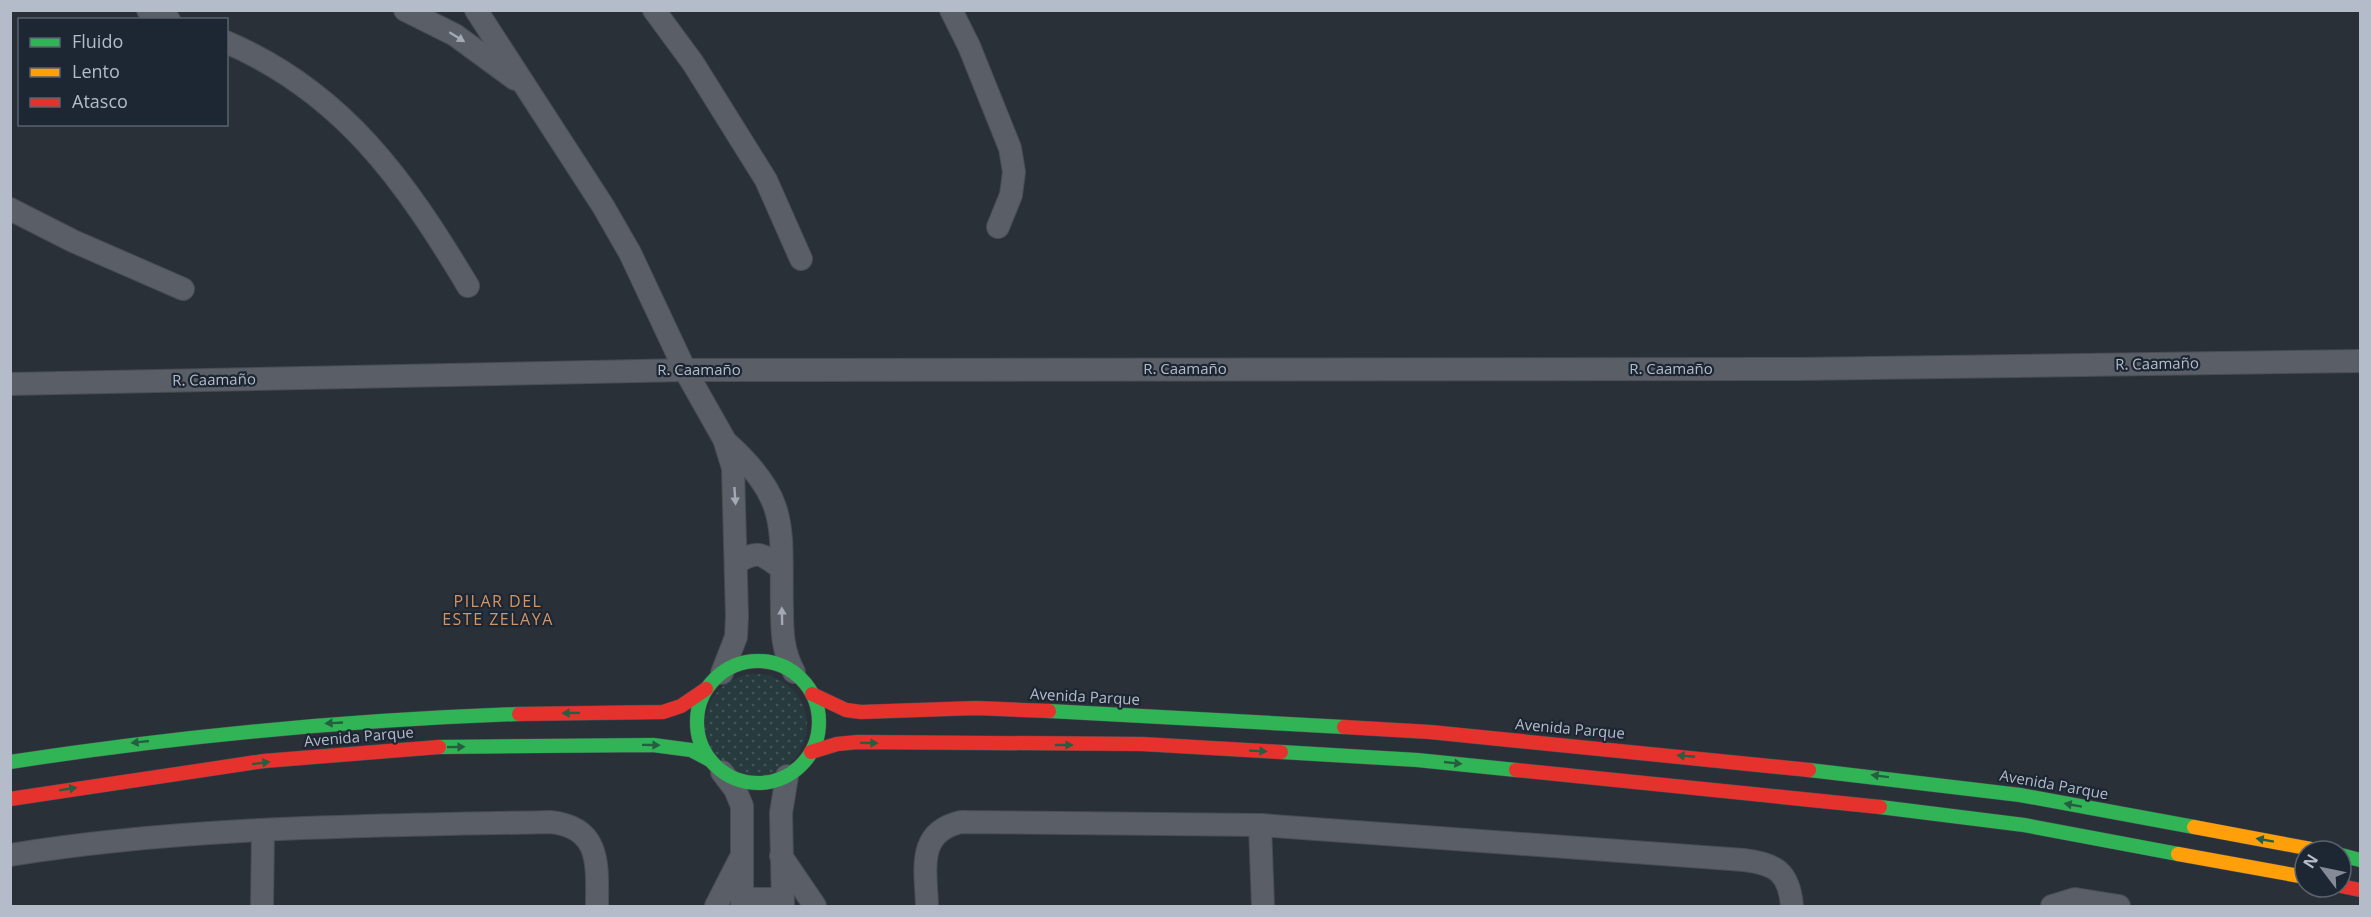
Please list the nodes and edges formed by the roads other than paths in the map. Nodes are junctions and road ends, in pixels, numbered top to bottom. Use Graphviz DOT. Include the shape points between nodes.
graph roads {
  1 [pos="148,10"];
  2 [pos="405,10"];
  3 [pos="476,10"];
  4 [pos="654,10"];
  5 [pos="951,10"];
  6 [pos="165,18"];
  7 [pos="228,43"];
  8 [pos="526,87"];
  9 [pos="10,209"];
  10 [pos="998,227"];
  11 [pos="801,259"];
  12 [pos="468,286"];
  13 [pos="183,289"];
  14 [pos="2361,361"];
  15 [pos="685,370"];
  16 [pos="10,384"];
  17 [pos="723,439"];
  18 [pos="736,563"];
  19 [pos="781,568"];
  20 [pos="794,672"];
  21 [pos="714,681"];
  22 [pos="812,694"];
  23 [pos="811,752"];
  24 [pos="10,762"];
  25 [pos="716,766"];
  26 [pos="787,776"];
  27 [pos="10,799"];
  28 [pos="781,820"];
  29 [pos="743,821"];
  30 [pos="1260,825"];
  31 [pos="263,830"];
  32 [pos="2293,846"];
  33 [pos="10,855"];
  34 [pos="742,855"];
  35 [pos="782,856"];
  36 [pos="2293,875"];
  37 [pos="783,902"];
  38 [pos="742,903"];
  39 [pos="262,906"];
  40 [pos="597,906"];
  41 [pos="716,906"];
  42 [pos="815,906"];
  43 [pos="927,906"];
  44 [pos="1263,906"];
  45 [pos="1792,906"];
  46 [pos="2052,906"];
  47 [pos="2119,906"];
  1 -- 6 [label="street"];
  2 -- 8 [label="street, one-way" via="455,35"];
  3 -- 8 [label="street"];
  4 -- 11 [label="street" via="693,63 766,180"];
  5 -- 10 [label="street" via="1010,148 1014,172 1011,195"];
  7 -- 12 [label="street" via="292,76 349,123 423,213"];
  8 -- 15 [label="street" via="630,253"];
  9 -- 13 [label="street"];
  14 -- 15 [label="street, R. Caamaño" via="1800,369"];
  15 -- 16 [label="street, R. Caamaño"];
  15 -- 17 [label="street"];
  17 -- 18 [label="street, one-way" via="733,468"];
  17 -- 19 [label="street" via="757,472 775,502 781,534"];
  18 -- 19 [label="street" via="751,554 763,555"];
  18 -- 21 [label="street" via="736,637"];
  20 -- 19 [label="street, one-way" via="786,658 783,636"];
  20 -- 21 [label="street" via="758,661 739,664"];
  20 -- 22 [label="street"];
  21 -- 24 [label="street, Avenida Parque, one-way" via="682,707 663,712 449,717 289,726 124,744"];
  21 -- 25 [label="street" via="699,706 697,725 701,744"];
  22 -- 23 [label="street" via="818,713 818,733"];
  32 -- 22 [label="street, Avenida Parque, one-way" via="2020,795 1719,759 1430,732 976,708 861,712 846,710"];
  23 -- 26 [label="street"];
  23 -- 36 [label="street, one-way" via="858,742 1142,744 1417,760 1955,815"];
  25 -- 26 [label="street" via="737,780 754,783"];
  27 -- 25 [label="street, Avenida Parque, one-way" via="130,779 415,748 653,745 691,750"];
  25 -- 29 [label="street" via="735,789"];
  26 -- 28 [label="street"];
  28 -- 29 [label="street"];
  28 -- 35 [label="street"];
  29 -- 34 [label="street"];
  30 -- 43 [label="street" via="948,825 932,838 927,851"];
  30 -- 44 [label="street"];
  30 -- 45 [label="street" via="1750,861 1767,864 1782,874"];
  31 -- 33 [label="street"];
  31 -- 39 [label="street"];
  31 -- 40 [label="street" via="564,824 584,834 593,849"];
  34 -- 38 [label="street"];
  34 -- 41 [label="street"];
  35 -- 37 [label="street"];
  35 -- 42 [label="street"];
  37 -- 38 [label="street"];
  46 -- 47 [label="street" via="2075,899"];
}
